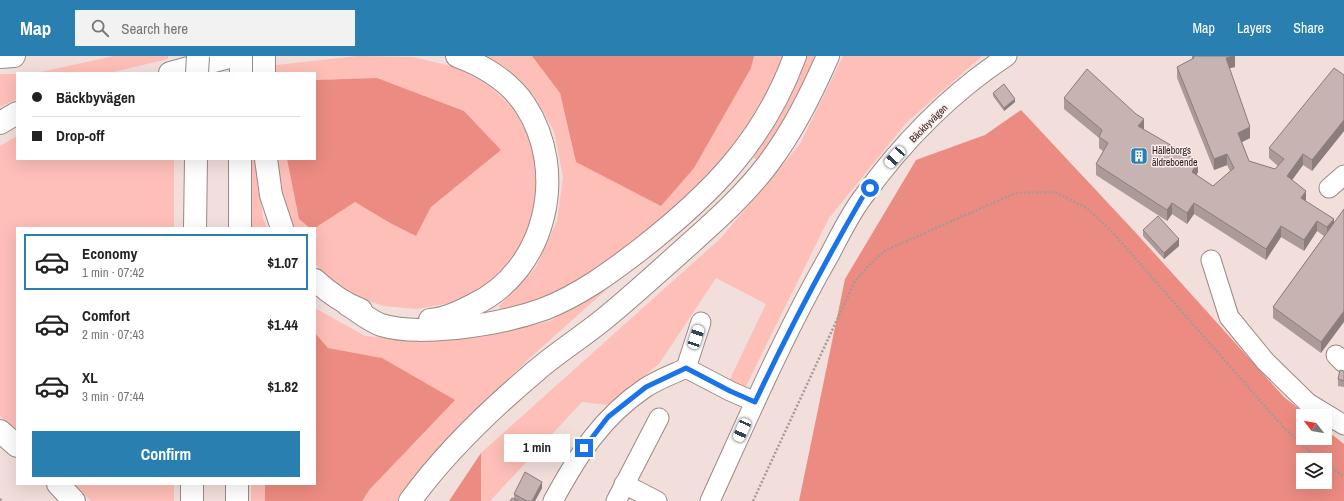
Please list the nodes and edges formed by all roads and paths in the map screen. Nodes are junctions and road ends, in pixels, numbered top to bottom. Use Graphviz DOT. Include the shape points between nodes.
graph roads {
  1 [pos="14,56"];
  2 [pos="198,56"];
  3 [pos="233,56"];
  4 [pos="242,56"];
  5 [pos="264,56"];
  6 [pos="457,56"];
  7 [pos="795,56"];
  8 [pos="828,56"];
  9 [pos="1006,56"];
  10 [pos="0,57"];
  11 [pos="174,72"];
  12 [pos="197,72"];
  13 [pos="241,72"];
  14 [pos="264,72"];
  15 [pos="16,114"];
  16 [pos="0,123"];
  17 [pos="196,160"];
  18 [pos="240,160"];
  19 [pos="266,160"];
  20 [pos="1344,175"];
  21 [pos="1329,188"];
  22 [pos="195,227"];
  23 [pos="240,227"];
  24 [pos="282,227"];
  25 [pos="1211,260"];
  26 [pos="316,281"];
  27 [pos="348,304"];
  28 [pos="701,322"];
  29 [pos="686,368"];
  30 [pos="755,402"];
  31 [pos="658,418"];
  32 [pos="1344,425"];
  33 [pos="0,431"];
  34 [pos="16,445"];
  35 [pos="1312,453"];
  36 [pos="1332,468"];
  37 [pos="1344,477"];
  38 [pos="624,484"];
  39 [pos="59,485"];
  40 [pos="192,485"];
  41 [pos="237,485"];
  42 [pos="74,501"];
  43 [pos="192,501"];
  44 [pos="237,501"];
  45 [pos="410,501"];
  46 [pos="553,501"];
  47 [pos="616,501"];
  48 [pos="657,501"];
  49 [pos="710,501"];
  50 [pos="753,501"];
  1 -- 10 [label="main road"];
  2 -- 12 [label="main road, bridge"];
  3 -- 11 [label="main road"];
  4 -- 13 [label="main road"];
  5 -- 14 [label="main road"];
  6 -- 27 [label="main road" via="486,69 507,85 525,106 536,125 545,152 548,182 539,235 517,271 500,290 452,315 434,320 390,318"];
  7 -- 27 [label="main road" via="765,120 725,174 687,211 606,277 567,299 519,317 478,326 430,330 380,324"];
  8 -- 45 [label="main road" via="783,143 750,185 714,222 634,293 538,369 494,408 442,462"];
  9 -- 30 [label="street, Bäckbyvägen" via="980,73 930,118 862,198 789,329"];
  15 -- 16 [label="main road"];
  17 -- 22 [label="main road"];
  18 -- 23 [label="main road"];
  19 -- 24 [label="main road" via="271,195"];
  20 -- 21 [label="street"];
  25 -- 32 [label="street" via="1229,318 1265,361 1308,403"];
  26 -- 27 [label="main road"];
  28 -- 29 [label="street"];
  29 -- 30 [label="street"];
  29 -- 46 [label="street" via="646,387 608,417 576,459"];
  30 -- 49 [label="street, Bäckbyvägen"];
  31 -- 38 [label="street"];
  33 -- 34 [label="main road"];
  35 -- 50 [label="path" via="1284,428 1114,234 1087,208 1055,192 1016,192 886,250 868,266 854,283"];
  36 -- 37 [label="path"];
  38 -- 47 [label="street"];
  38 -- 48 [label="street"];
  39 -- 42 [label="main road"];
  40 -- 43 [label="main road"];
  41 -- 44 [label="main road"];
}
